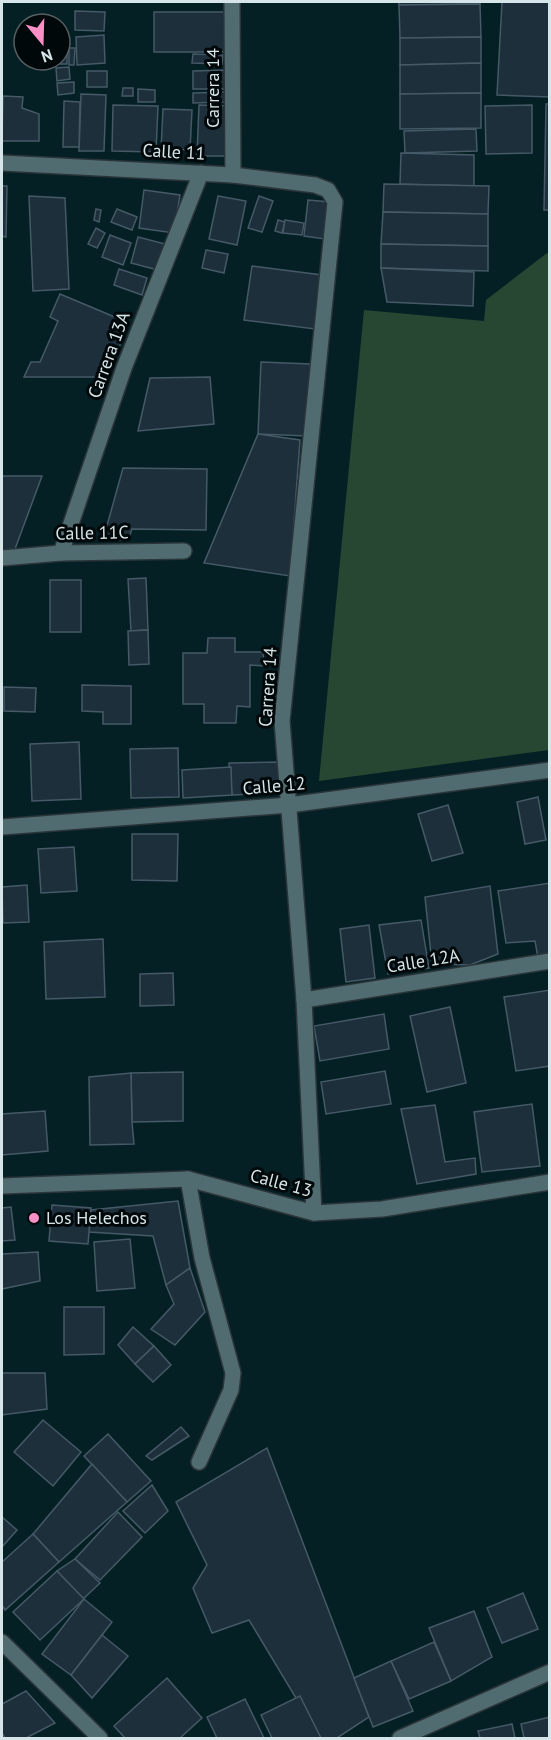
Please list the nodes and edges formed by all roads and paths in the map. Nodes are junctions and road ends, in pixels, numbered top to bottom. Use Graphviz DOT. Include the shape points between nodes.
graph roads {
  1 [pos="232,2"];
  2 [pos="2,163"];
  3 [pos="201,173"];
  4 [pos="233,175"];
  5 [pos="335,202"];
  6 [pos="184,551"];
  7 [pos="61,553"];
  8 [pos="2,558"];
  9 [pos="549,770"];
  10 [pos="290,805"];
  11 [pos="2,827"];
  12 [pos="549,961"];
  13 [pos="304,1000"];
  14 [pos="188,1179"];
  15 [pos="549,1182"];
  16 [pos="2,1186"];
  17 [pos="314,1213"];
  18 [pos="200,1462"];
  19 [pos="2,1642"];
  20 [pos="549,1672"];
  21 [pos="100,1738"];
  22 [pos="400,1738"];
  1 -- 4 [label="street, Carrera 14"];
  2 -- 3 [label="street, Calle 11"];
  3 -- 4 [label="street, Calle 11"];
  3 -- 7 [label="street, Carrera 13A" via="124,368"];
  4 -- 5 [label="street, Calle 11" via="315,185 328,190"];
  5 -- 10 [label="street, Carrera 14" via="282,721"];
  6 -- 7 [label="street, Calle 11C"];
  7 -- 8 [label="street, Calle 11C"];
  9 -- 10 [label="street, Calle 12"];
  10 -- 11 [label="street, Calle 12"];
  10 -- 13 [label="street, Carrera 14"];
  12 -- 13 [label="street, Calle 12A"];
  13 -- 17 [label="street, Carrera 14"];
  14 -- 16 [label="street, Calle 13"];
  14 -- 17 [label="street, Calle 13"];
  14 -- 18 [label="street" via="202,1258 233,1373 231,1390"];
  15 -- 17 [label="street, Calle 13" via="382,1209"];
  19 -- 21 [label="street"];
  20 -- 22 [label="street"];
}
